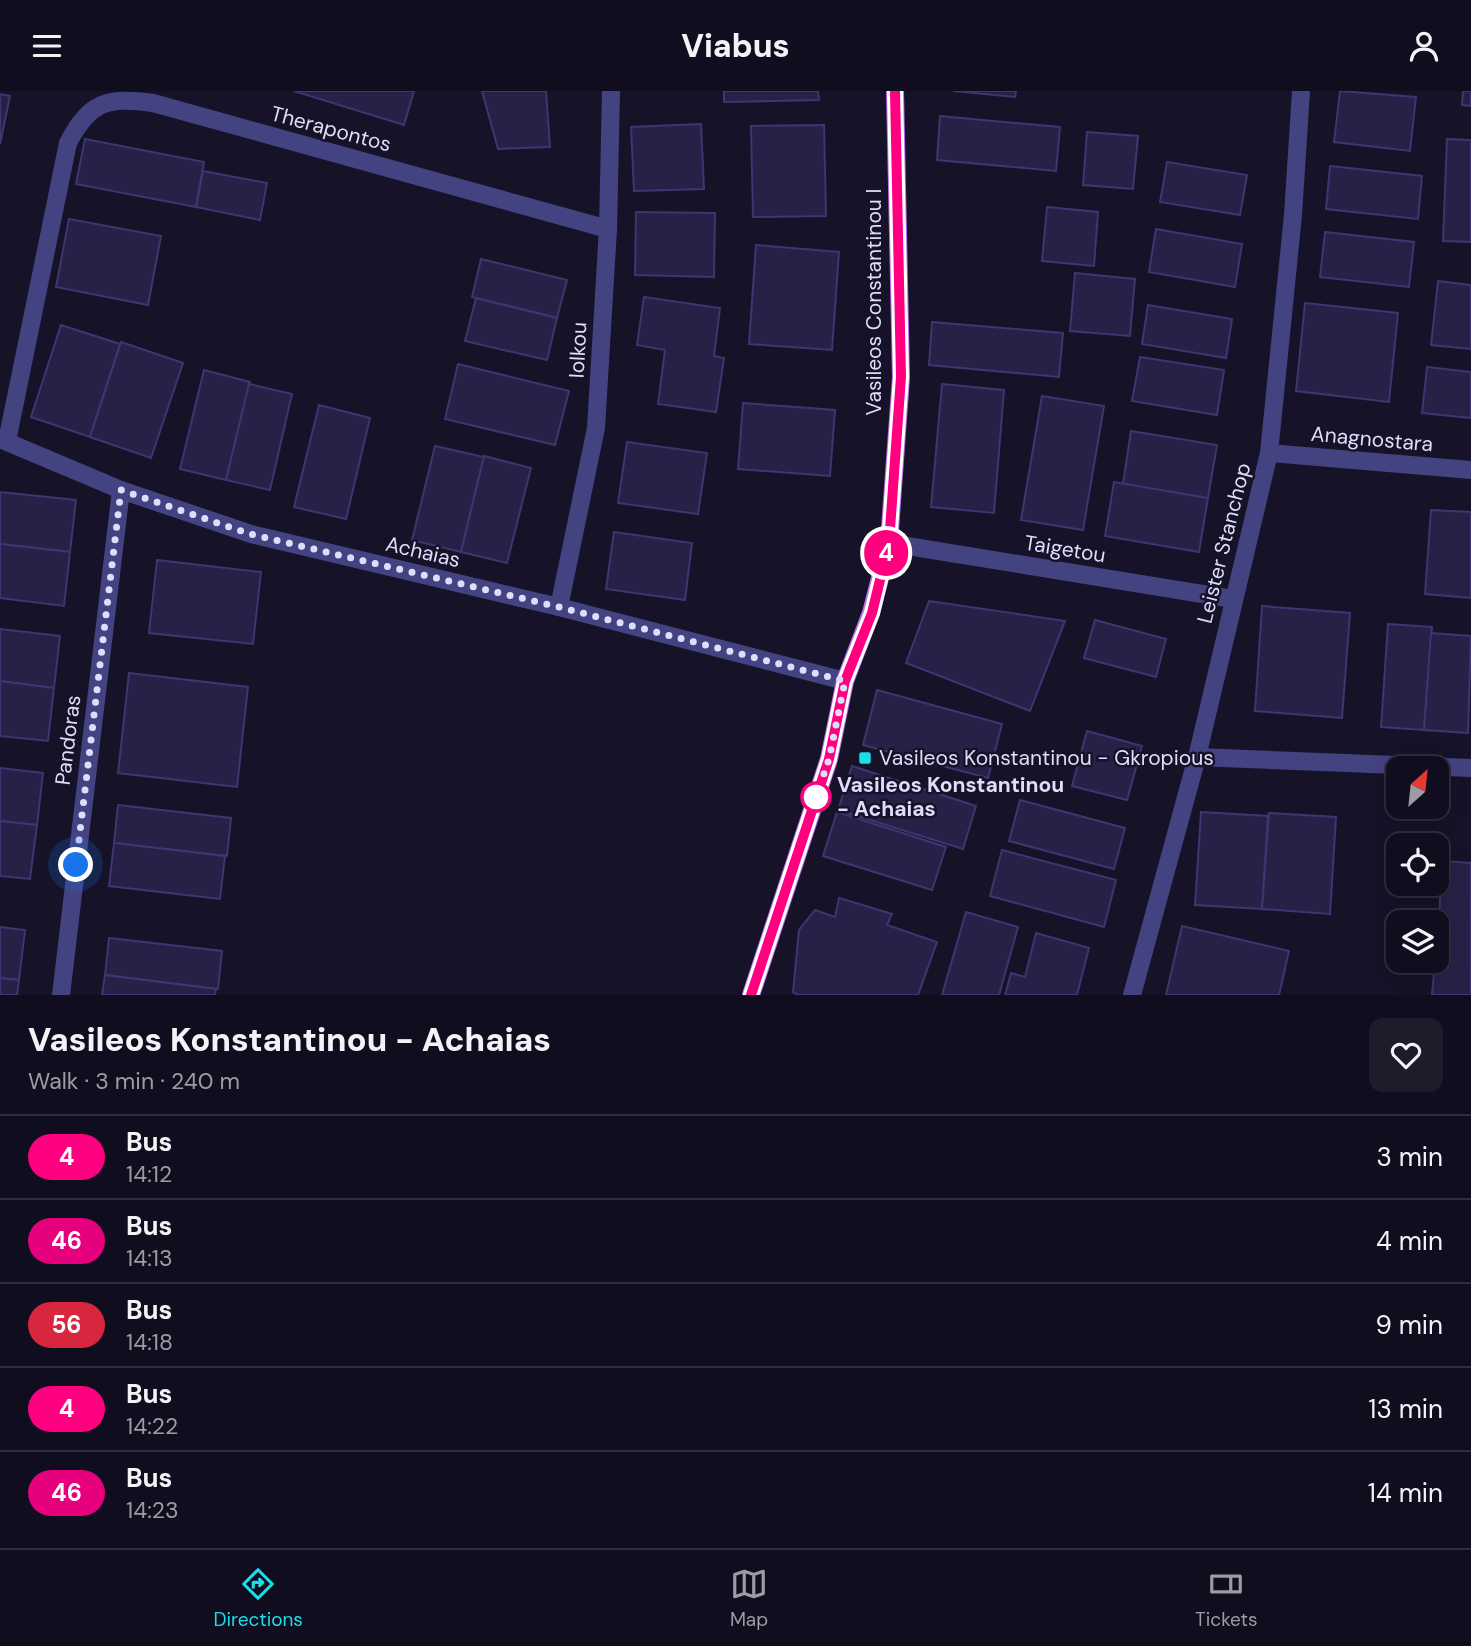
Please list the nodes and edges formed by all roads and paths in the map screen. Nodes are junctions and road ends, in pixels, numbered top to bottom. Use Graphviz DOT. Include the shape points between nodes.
graph roads {
  1 [pos="611,91"];
  2 [pos="895,91"];
  3 [pos="1301,91"];
  4 [pos="608,229"];
  5 [pos="3,440"];
  6 [pos="1269,453"];
  7 [pos="1471,470"];
  8 [pos="121,490"];
  9 [pos="889,543"];
  10 [pos="1233,599"];
  11 [pos="559,607"];
  12 [pos="845,681"];
  13 [pos="1197,757"];
  14 [pos="1471,768"];
  15 [pos="61,995"];
  16 [pos="751,995"];
  17 [pos="1132,995"];
  1 -- 4 [label="street, Iolkou"];
  2 -- 9 [label="main road, Vasileos Constantinou I" via="901,377"];
  3 -- 6 [label="street, Leister Stanchop"];
  4 -- 5 [label="street, Therapontos" via="153,103 126,99 97,105 78,123 68,143"];
  4 -- 11 [label="street, Iolkou" via="596,428"];
  5 -- 8 [label="street, Achaias"];
  6 -- 7 [label="street, Anagnostara"];
  6 -- 10 [label="street, Leister Stanchop"];
  8 -- 11 [label="street, Achaias" via="250,534"];
  8 -- 15 [label="street, Pandoras"];
  9 -- 10 [label="street, Taigetou"];
  9 -- 12 [label="main road, Vasileos Constantinou I" via="872,613"];
  10 -- 13 [label="street, Leister Stanchop"];
  11 -- 12 [label="street, Achaias"];
  12 -- 16 [label="main road, Vasileos Constantinou I" via="829,759"];
  13 -- 14 [label="street"];
  13 -- 17 [label="street, Leister Stanchop"];
}
